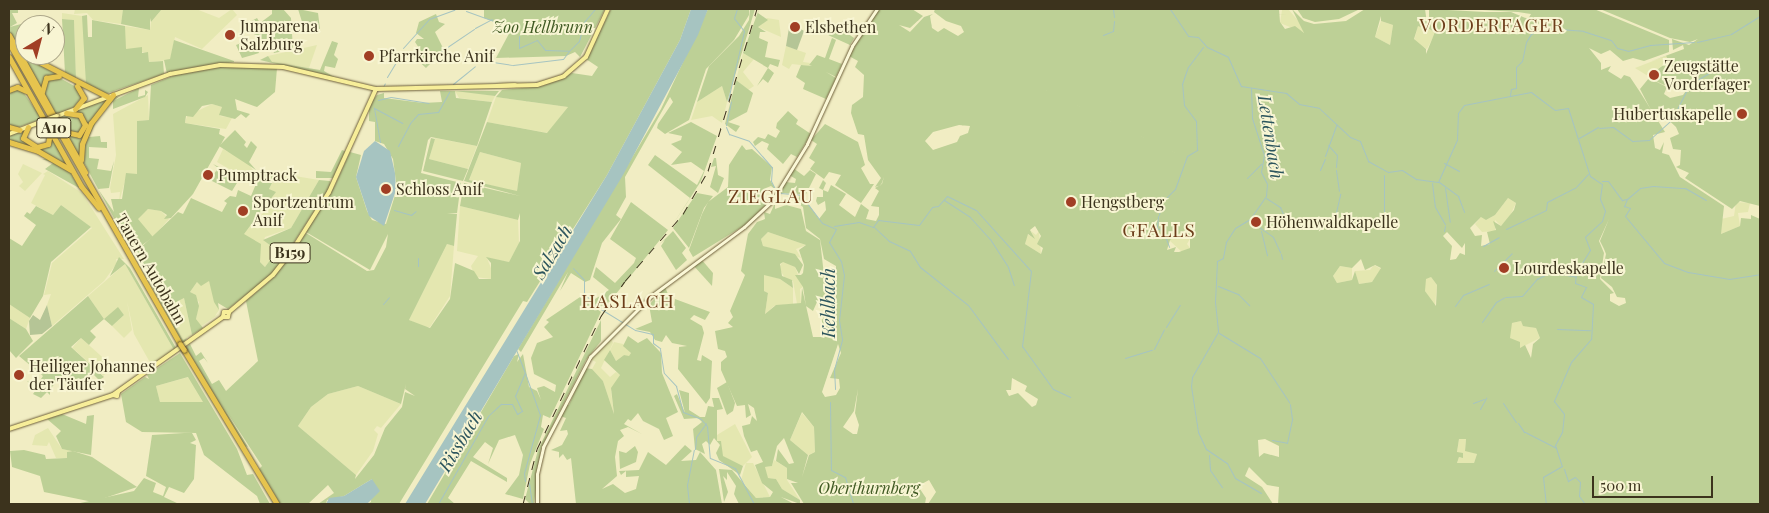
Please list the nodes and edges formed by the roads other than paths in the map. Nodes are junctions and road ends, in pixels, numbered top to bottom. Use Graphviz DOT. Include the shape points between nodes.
graph roads {
  1 [pos="877,9"];
  2 [pos="607,10"];
  3 [pos="9,43"];
  4 [pos="9,49"];
  5 [pos="9,57"];
  6 [pos="26,65"];
  7 [pos="45,65"];
  8 [pos="9,90"];
  9 [pos="376,90"];
  10 [pos="113,95"];
  11 [pos="32,98"];
  12 [pos="45,99"];
  13 [pos="75,109"];
  14 [pos="66,113"];
  15 [pos="9,127"];
  16 [pos="28,127"];
  17 [pos="49,128"];
  18 [pos="61,128"];
  19 [pos="20,130"];
  20 [pos="9,134"];
  21 [pos="9,142"];
  22 [pos="83,168"];
  23 [pos="75,174"];
  24 [pos="91,189"];
  25 [pos="99,208"];
  26 [pos="126,254"];
  27 [pos="9,430"];
  28 [pos="276,504"];
  29 [pos="536,504"];
  1 -- 29 [label="main road" via="852,46 808,144 778,192 751,221 674,276 623,321 590,357 549,433 539,459"];
  2 -- 9 [label="main road" via="586,57 556,80 511,88"];
  3 -- 24 [label="highway, Tauern Autobahn / A10"];
  4 -- 25 [label="highway, Tauern Autobahn / A10"];
  5 -- 11 [label="highway"];
  6 -- 12 [label="highway"];
  7 -- 10 [label="highway"];
  8 -- 11 [label="highway" via="20,88"];
  9 -- 10 [label="main road" via="279,66 220,65 172,74"];
  9 -- 27 [label="main road, B159" via="329,192 293,249 273,275 229,312 228,317 223,317 113,395"];
  10 -- 13 [label="main road"];
  10 -- 22 [label="highway" via="99,108 86,133 81,149"];
  11 -- 17 [label="highway"];
  12 -- 13 [label="highway" via="43,81 50,76 59,76 83,93 82,102"];
  12 -- 18 [label="highway"];
  13 -- 14 [label="main road"];
  14 -- 16 [label="main road, bridge"];
  14 -- 18 [label="highway" via="80,115 84,129 75,136"];
  15 -- 19 [label="highway"];
  16 -- 17 [label="highway" via="24,140 39,148 51,141"];
  16 -- 19 [label="main road"];
  17 -- 23 [label="highway"];
  18 -- 22 [label="highway"];
  19 -- 20 [label="main road"];
  21 -- 23 [label="highway" via="53,158"];
  22 -- 24 [label="highway"];
  23 -- 25 [label="highway"];
  24 -- 26 [label="highway, Tauern Autobahn / A10"];
  25 -- 26 [label="highway, Tauern Autobahn / A10"];
  26 -- 28 [label="highway, Tauern Autobahn / A10, bridge"];
}
